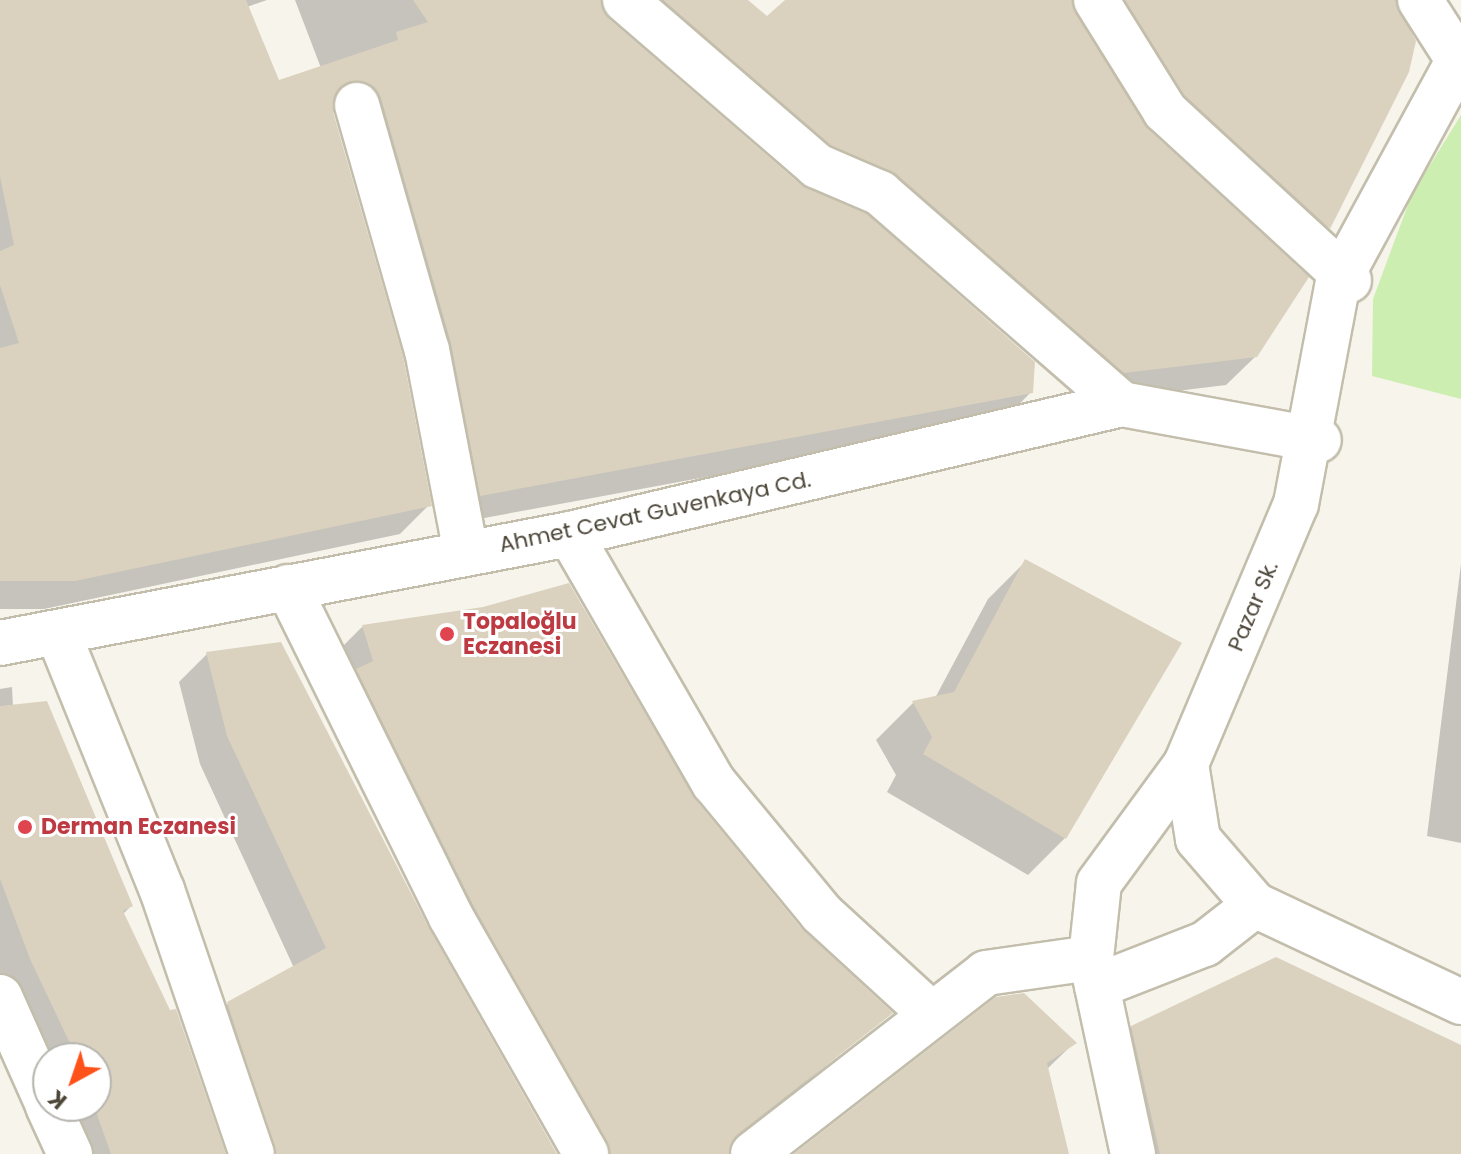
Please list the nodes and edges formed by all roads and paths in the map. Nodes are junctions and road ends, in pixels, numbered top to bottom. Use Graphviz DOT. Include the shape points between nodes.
graph roads {
  1 [pos="625,0"];
  2 [pos="1096,0"];
  3 [pos="1420,0"];
  4 [pos="1460,62"];
  5 [pos="357,105"];
  6 [pos="1346,277"];
  7 [pos="1122,404"];
  8 [pos="1314,439"];
  9 [pos="570,534"];
  10 [pos="466,553"];
  11 [pos="288,587"];
  12 [pos="58,633"];
  13 [pos="0,643"];
  14 [pos="1187,772"];
  15 [pos="1255,905"];
  16 [pos="1094,972"];
  17 [pos="0,997"];
  18 [pos="1461,1002"];
  19 [pos="930,1013"];
  20 [pos="32,1069"];
  21 [pos="56,1122"];
  22 [pos="70,1154"];
  23 [pos="252,1154"];
  24 [pos="586,1154"];
  25 [pos="753,1154"];
  26 [pos="1133,1154"];
  1 -- 7 [label="street" via="817,166 880,193"];
  2 -- 6 [label="street" via="1165,111"];
  3 -- 4 [label="street"];
  4 -- 6 [label="street, Pazar Sk."];
  5 -- 10 [label="street" via="427,350"];
  6 -- 8 [label="street, Pazar Sk."];
  7 -- 8 [label="street, Ahmet Cevat Guvenkaya Cd."];
  7 -- 9 [label="street, Ahmet Cevat Guvenkaya Cd."];
  8 -- 14 [label="street, Pazar Sk." via="1296,504"];
  9 -- 10 [label="street, Ahmet Cevat Guvenkaya Cd."];
  9 -- 19 [label="street" via="714,783 821,913"];
  10 -- 11 [label="street, Ahmet Cevat Guvenkaya Cd."];
  11 -- 12 [label="street, Ahmet Cevat Guvenkaya Cd."];
  11 -- 24 [label="street" via="451,917"];
  12 -- 13 [label="street, Ahmet Cevat Guvenkaya Cd."];
  12 -- 23 [label="street" via="162,890"];
  14 -- 15 [label="street" via="1198,839"];
  14 -- 16 [label="street, Pazar Sk." via="1099,883"];
  15 -- 16 [label="street" via="1205,944"];
  15 -- 18 [label="street"];
  16 -- 19 [label="street" via="986,973"];
  16 -- 26 [label="street, Pazar Sk."];
  17 -- 20 [label="street"];
  19 -- 25 [label="street"];
  21 -- 22 [label="street"];
}
